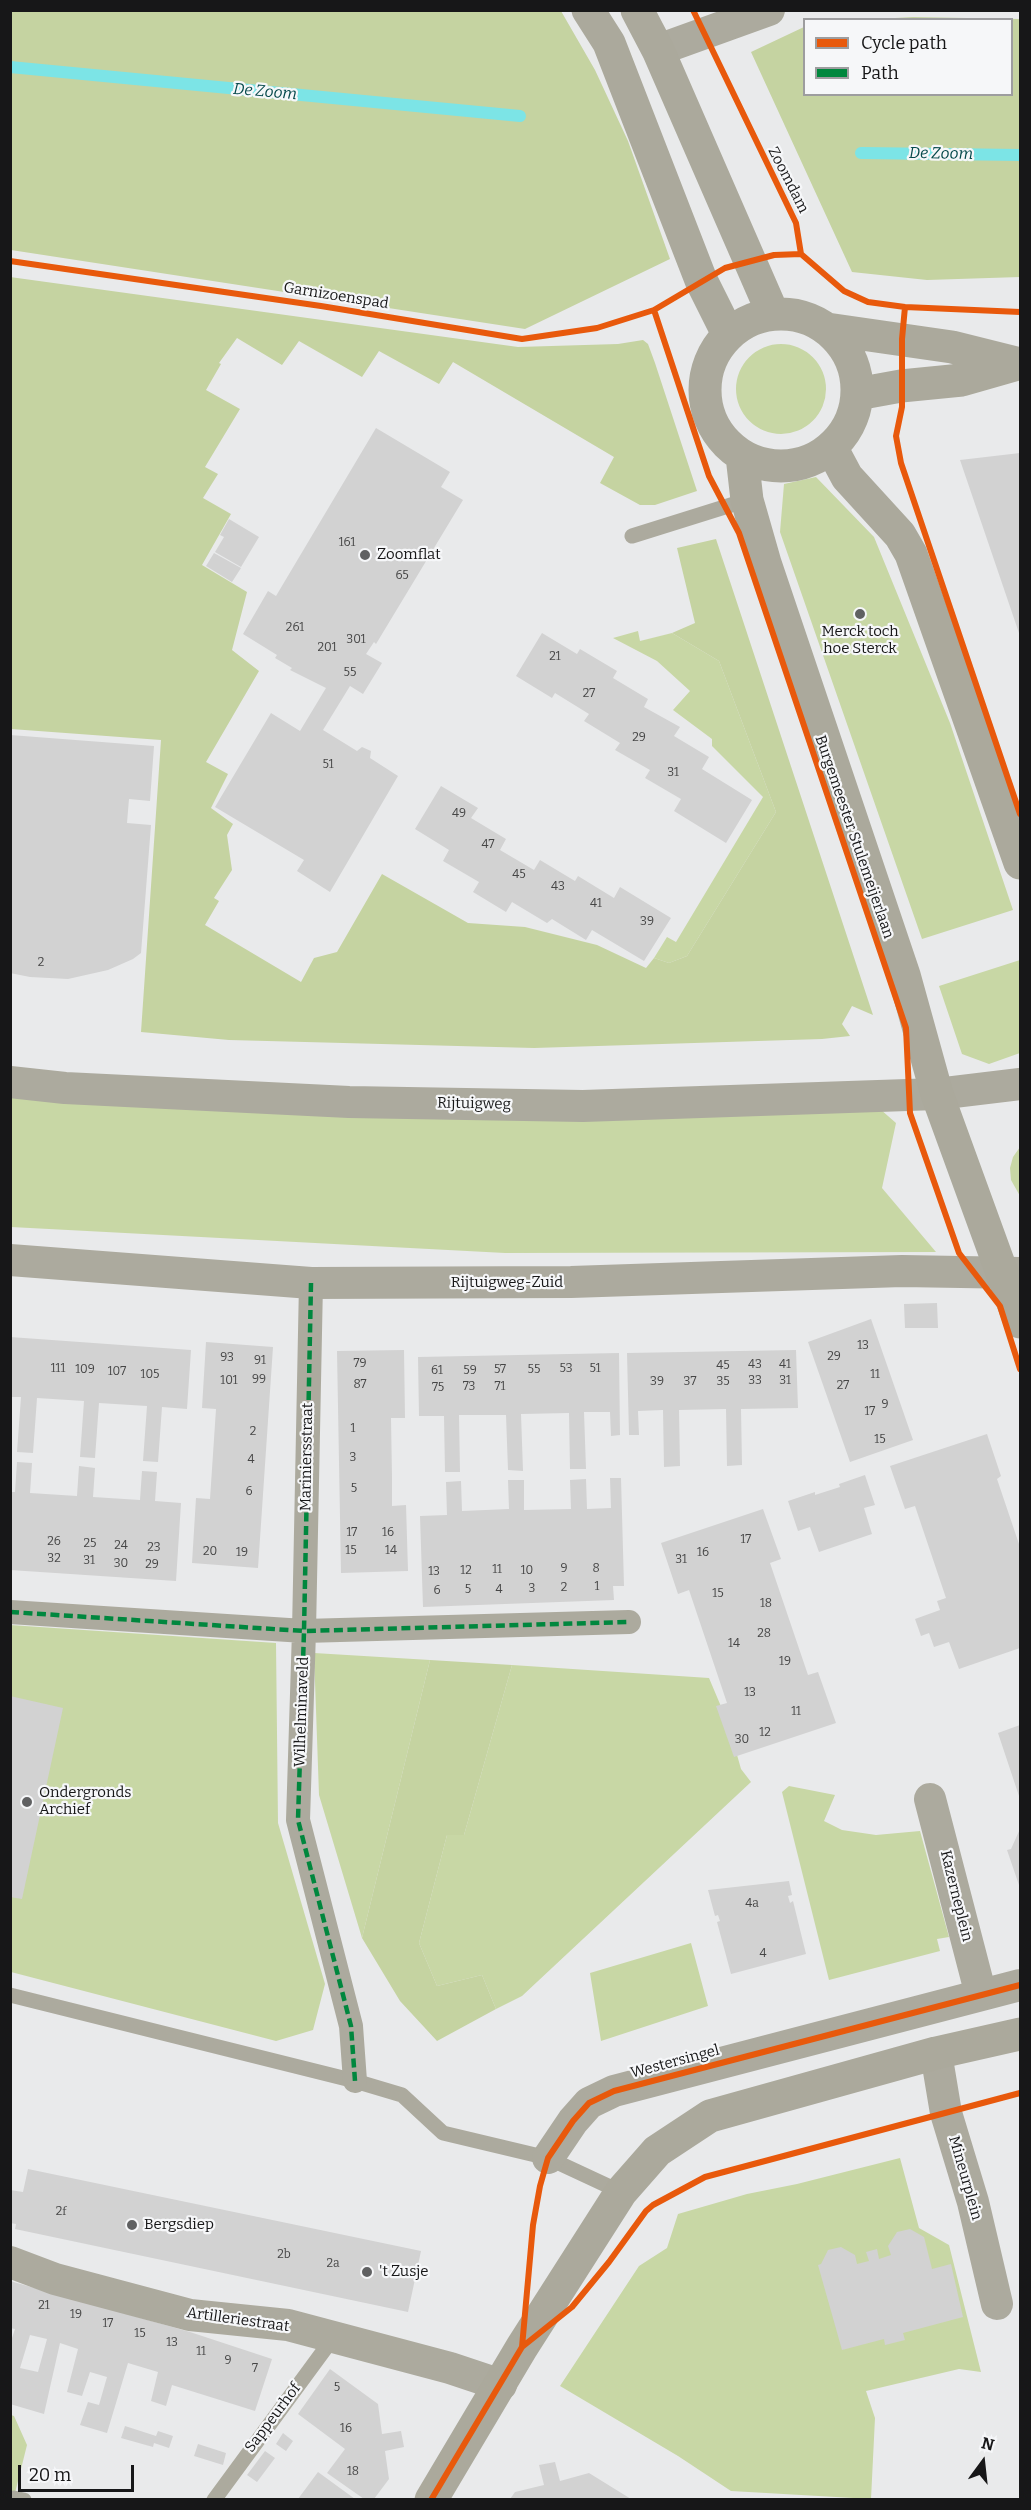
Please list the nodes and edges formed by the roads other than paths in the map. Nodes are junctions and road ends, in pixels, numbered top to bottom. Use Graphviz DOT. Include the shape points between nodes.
graph roads {
  1 [pos="588,10"];
  2 [pos="637,10"];
  3 [pos="770,10"];
  4 [pos="658,50"];
  5 [pos="773,314"];
  6 [pos="827,329"];
  7 [pos="728,334"];
  8 [pos="1020,364"];
  9 [pos="857,394"];
  10 [pos="831,447"];
  11 [pos="742,456"];
  12 [pos="747,500"];
  13 [pos="633,536"];
  14 [pos="1020,863"];
  15 [pos="10,1082"];
  16 [pos="1020,1084"];
  17 [pos="937,1094"];
  18 [pos="10,1260"];
  19 [pos="1012,1273"];
  20 [pos="311,1283"];
  21 [pos="1020,1322"];
  22 [pos="10,1612"];
  23 [pos="629,1622"];
  24 [pos="304,1631"];
  25 [pos="930,1798"];
  26 [pos="1020,1985"];
  27 [pos="10,1995"];
  28 [pos="981,1995"];
  29 [pos="1020,2034"];
  30 [pos="936,2053"];
  31 [pos="354,2080"];
  32 [pos="548,2158"];
  33 [pos="621,2192"];
  34 [pos="10,2262"];
  35 [pos="997,2304"];
  36 [pos="333,2338"];
  37 [pos="501,2385"];
  38 [pos="214,2499"];
  39 [pos="431,2499"];
  1 -- 7 [label="main road" via="609,43 701,280"];
  2 -- 4 [label="main road"];
  3 -- 4 [label="street"];
  4 -- 5 [label="main road"];
  5 -- 6 [label="main road" via="801,316"];
  5 -- 7 [label="main road" via="743,323"];
  6 -- 8 [label="main road" via="952,347"];
  6 -- 9 [label="main road" via="844,345 853,365"];
  7 -- 11 [label="main road" via="709,363 704,393 718,433"];
  8 -- 9 [label="main road" via="962,380"];
  9 -- 10 [label="main road" via="848,425"];
  10 -- 11 [label="main road" via="819,456 792,465 760,463"];
  10 -- 14 [label="main road" via="847,477 900,535 911,554"];
  11 -- 12 [label="main road, Burgemeester Stulemeijerlaan"];
  12 -- 13 [label="lane"];
  12 -- 17 [label="main road, Burgemeester Stulemeijerlaan" via="903,975"];
  15 -- 17 [label="street, Rijtuigweg" via="350,1102 559,1106"];
  16 -- 17 [label="street, Rijtuigweg"];
  17 -- 19 [label="main road, Burgemeester Stulemeijerlaan"];
  18 -- 20 [label="street, Rijtuigweg-Zuid"];
  19 -- 20 [label="street, Rijtuigweg-Zuid" via="902,1271 571,1282"];
  19 -- 21 [label="main road, Burgemeester Stulemeijerlaan"];
  20 -- 24 [label="street, Mariniersstraat"];
  22 -- 24 [label="street"];
  23 -- 24 [label="street"];
  24 -- 31 [label="street, Wilhelminaveld" via="298,1820 351,2026"];
  25 -- 28 [label="street, Kazerneplein"];
  26 -- 28 [label="street, Westersingel"];
  27 -- 31 [label="lane"];
  28 -- 32 [label="street, Westersingel" via="614,2091 589,2103"];
  29 -- 30 [label="main road"];
  30 -- 33 [label="main road" via="710,2116 657,2151"];
  30 -- 35 [label="street, Mineurplein" via="946,2114 973,2202"];
  31 -- 32 [label="lane" via="402,2095 443,2133"];
  32 -- 33 [label="lane"];
  33 -- 37 [label="main road"];
  34 -- 36 [label="street, Artilleriestraat" via="55,2279 190,2315 288,2325"];
  36 -- 37 [label="street, Artilleriestraat"];
  36 -- 38 [label="lane, Sappeurhof"];
  37 -- 39 [label="main road"];
}
